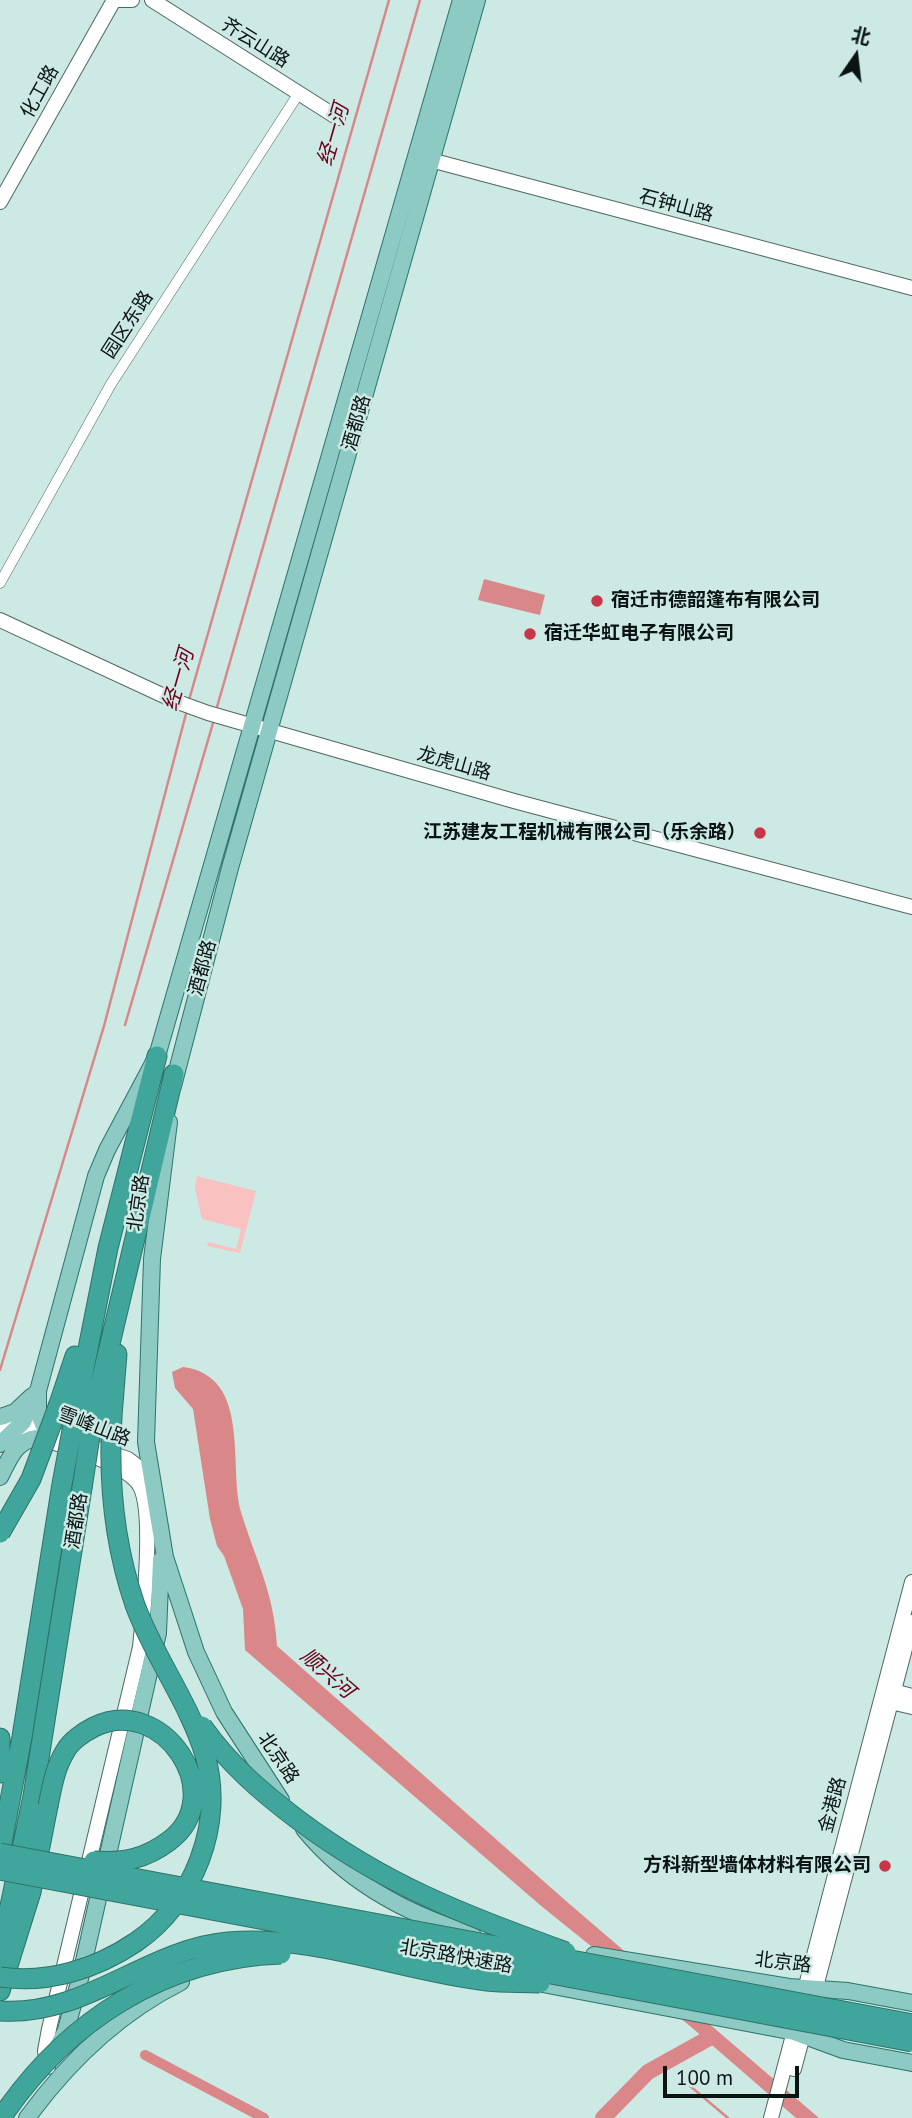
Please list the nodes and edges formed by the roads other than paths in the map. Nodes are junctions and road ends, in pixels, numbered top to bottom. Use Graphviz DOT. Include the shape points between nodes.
graph roads {
  1 [pos="114,0"];
  2 [pos="132,0"];
  3 [pos="152,0"];
  4 [pos="461,0"];
  5 [pos="477,0"];
  6 [pos="299,93"];
  7 [pos="338,118"];
  8 [pos="423,159"];
  9 [pos="0,202"];
  10 [pos="912,288"];
  11 [pos="0,583"];
  12 [pos="0,620"];
  13 [pos="262,729"];
  14 [pos="912,906"];
  15 [pos="157,1056"];
  16 [pos="174,1074"];
  17 [pos="41,1375"];
  18 [pos="85,1410"];
  19 [pos="0,1416"];
  20 [pos="12,1427"];
  21 [pos="41,1433"];
  22 [pos="146,1442"];
  23 [pos="0,1444"];
  24 [pos="141,1469"];
  25 [pos="125,1472"];
  26 [pos="0,1477"];
  27 [pos="157,1496"];
  28 [pos="161,1528"];
  29 [pos="0,1533"];
  30 [pos="912,1583"];
  31 [pos="912,1622"];
  32 [pos="177,1690"];
  33 [pos="887,1695"];
  34 [pos="912,1696"];
  35 [pos="912,1707"];
  36 [pos="0,1738"];
  37 [pos="0,1773"];
  38 [pos="0,1853"];
  39 [pos="30,1858"];
  40 [pos="0,1870"];
  41 [pos="0,1954"];
  42 [pos="354,1955"];
  43 [pos="0,1977"];
  44 [pos="671,1980"];
  45 [pos="607,1985"];
  46 [pos="810,1989"];
  47 [pos="0,1991"];
  48 [pos="912,2003"];
  49 [pos="0,2011"];
  50 [pos="912,2024"];
  51 [pos="798,2034"];
  52 [pos="912,2042"];
  53 [pos="912,2063"];
  54 [pos="55,2070"];
  55 [pos="1,2118"];
  56 [pos="25,2118"];
  57 [pos="771,2118"];
  58 [pos="782,2118"];
  1 -- 2 [label="street, 化工路"];
  1 -- 9 [label="street, 化工路"];
  3 -- 6 [label="street, 齐云山路"];
  4 -- 8 [label="main road, 酒都路"];
  5 -- 8 [label="main road, 酒都路"];
  6 -- 7 [label="street, 齐云山路"];
  6 -- 11 [label="street, 园区东路" via="110,384"];
  8 -- 10 [label="street, 石钟山路"];
  8 -- 13 [label="main road, 酒都路"];
  12 -- 13 [label="street, 龙虎山路" via="175,701"];
  13 -- 14 [label="street, 龙虎山路"];
  13 -- 15 [label="main road, 酒都路"];
  13 -- 16 [label="main road, 酒都路"];
  15 -- 17 [label="main road" via="96,1176"];
  15 -- 18 [label="highway, 酒都路" via="108,1248"];
  16 -- 18 [label="highway, 酒都路"];
  16 -- 22 [label="main road, 北京路" via="152,1259"];
  17 -- 19 [label="main road" via="28,1403"];
  17 -- 20 [label="main road"];
  17 -- 21 [label="main road" via="36,1402"];
  18 -- 29 [label="highway, bridge" via="31,1479"];
  18 -- 32 [label="highway, bridge" via="111,1476 119,1543 136,1606"];
  18 -- 38 [label="highway, 酒都路, bridge" via="62,1484"];
  18 -- 41 [label="highway, 酒都路, bridge" via="82,1488 33,1796"];
  19 -- 20 [label="street, 雪峰山路"];
  20 -- 21 [label="street, 雪峰山路"];
  20 -- 23 [label="main road"];
  21 -- 24 [label="street, 雪峰山路" via="113,1452"];
  21 -- 25 [label="street"];
  21 -- 26 [label="main road" via="15,1448"];
  22 -- 24 [label="street"];
  22 -- 27 [label="main road, 北京路"];
  24 -- 25 [label="street"];
  24 -- 27 [label="street, 雪峰山路"];
  25 -- 54 [label="street" via="136,1480 144,1497 146,1584 140,1647 49,2029 45,2051"];
  27 -- 28 [label="main road, 北京路"];
  28 -- 46 [label="main road, 北京路" via="164,1556 196,1652 224,1712 267,1782 321,1849 379,1895 448,1927 484,1937"];
  28 -- 54 [label="main road" via="158,1633"];
  30 -- 33 [label="street, 金港路"];
  31 -- 33 [label="street, 金港路"];
  32 -- 43 [label="highway, bridge" via="205,1755 210,1791 205,1846 182,1897 144,1937 119,1954 54,1977"];
  32 -- 44 [label="highway, bridge" via="223,1756 249,1783 339,1851 403,1888 462,1914 575,1955"];
  33 -- 34 [label="street"];
  33 -- 35 [label="street"];
  33 -- 46 [label="street, 金港路"];
  36 -- 37 [label="highway"];
  38 -- 39 [label="highway, 北京路快速路, bridge"];
  39 -- 44 [label="highway, 北京路快速路, bridge"];
  39 -- 47 [label="highway, bridge" via="115,1862 153,1853 184,1825 193,1794 184,1758 158,1729 130,1722 101,1724 67,1747 48,1806 31,1892"];
  40 -- 45 [label="highway, 北京路快速路, bridge"];
  42 -- 45 [label="highway, bridge" via="486,1980"];
  42 -- 49 [label="highway, bridge" via="285,1943 202,1946 64,2004"];
  42 -- 55 [label="highway, bridge" via="257,1955 198,1966 150,1984 72,2035 35,2071"];
  44 -- 50 [label="highway, 北京路快速路, bridge"];
  45 -- 52 [label="highway, 北京路快速路, bridge"];
  46 -- 48 [label="main road, 北京路"];
  46 -- 51 [label="street, 金港路"];
  51 -- 53 [label="main road" via="843,2050"];
  51 -- 54 [label="main road" via="404,1959 339,1950 285,1950 222,1963 157,1993"];
  51 -- 57 [label="street, 金港路"];
  51 -- 58 [label="street, 金港路"];
  54 -- 56 [label="main road"];
}
